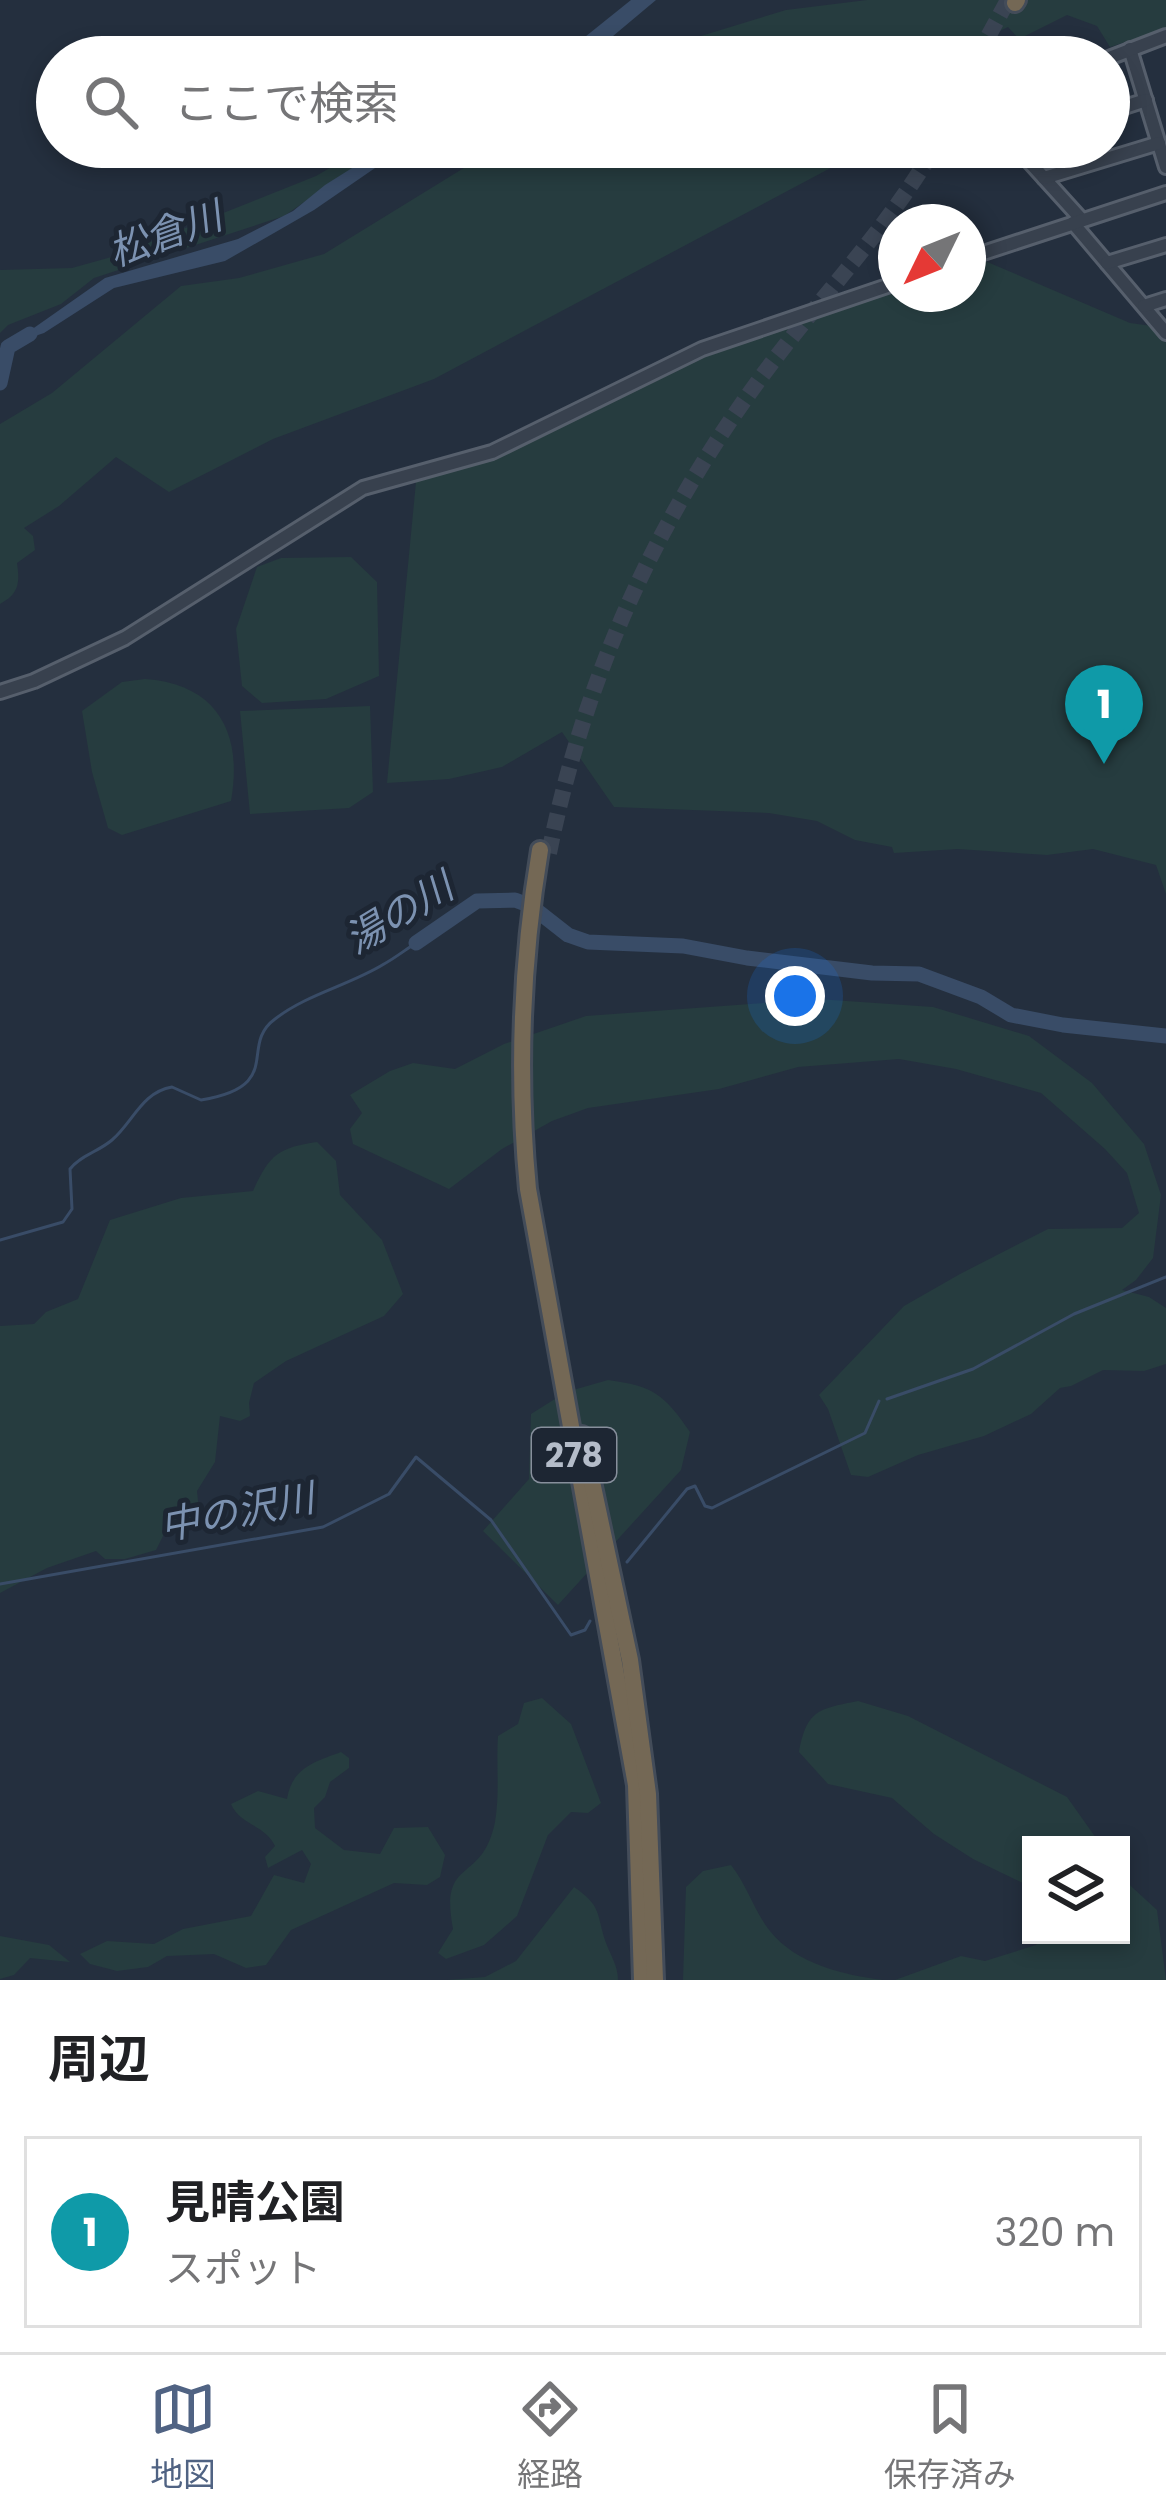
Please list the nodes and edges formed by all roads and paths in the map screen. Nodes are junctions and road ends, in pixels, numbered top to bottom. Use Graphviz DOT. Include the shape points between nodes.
graph roads {
  1 [pos="1166,36"];
  2 [pos="1130,50"];
  3 [pos="1146,100"];
  4 [pos="1130,105"];
  5 [pos="1159,143"];
  6 [pos="1130,152"];
  7 [pos="1166,167"];
  8 [pos="1035,168"];
  9 [pos="1077,168"];
  10 [pos="1044,178"];
  11 [pos="1166,194"];
  12 [pos="1077,221"];
  13 [pos="1166,245"];
  14 [pos="986,252"];
  15 [pos="1107,263"];
  16 [pos="878,289"];
  17 [pos="1166,299"];
  18 [pos="1144,306"];
  19 [pos="1166,333"];
  20 [pos="0,692"];
  21 [pos="544,852"];
  22 [pos="532,930"];
  23 [pos="642,1980"];
  24 [pos="655,1980"];
  1 -- 2 [label="street"];
  2 -- 3 [label="street"];
  3 -- 4 [label="street"];
  3 -- 5 [label="street"];
  5 -- 6 [label="street"];
  5 -- 7 [label="street"];
  8 -- 10 [label="street"];
  9 -- 10 [label="street"];
  10 -- 12 [label="street"];
  11 -- 12 [label="street"];
  12 -- 14 [label="street"];
  12 -- 15 [label="street"];
  13 -- 15 [label="street"];
  15 -- 18 [label="street"];
  16 -- 20 [label="street" via="702,349 492,452 363,488 125,638"];
  17 -- 18 [label="street"];
  18 -- 19 [label="street"];
  21 -- 22 [label="highway, 278"];
  22 -- 23 [label="highway, 278" via="520,1070 527,1189 636,1785"];
  22 -- 24 [label="highway, 278" via="527,1070 535,1189 630,1660 648,1793"];
}
